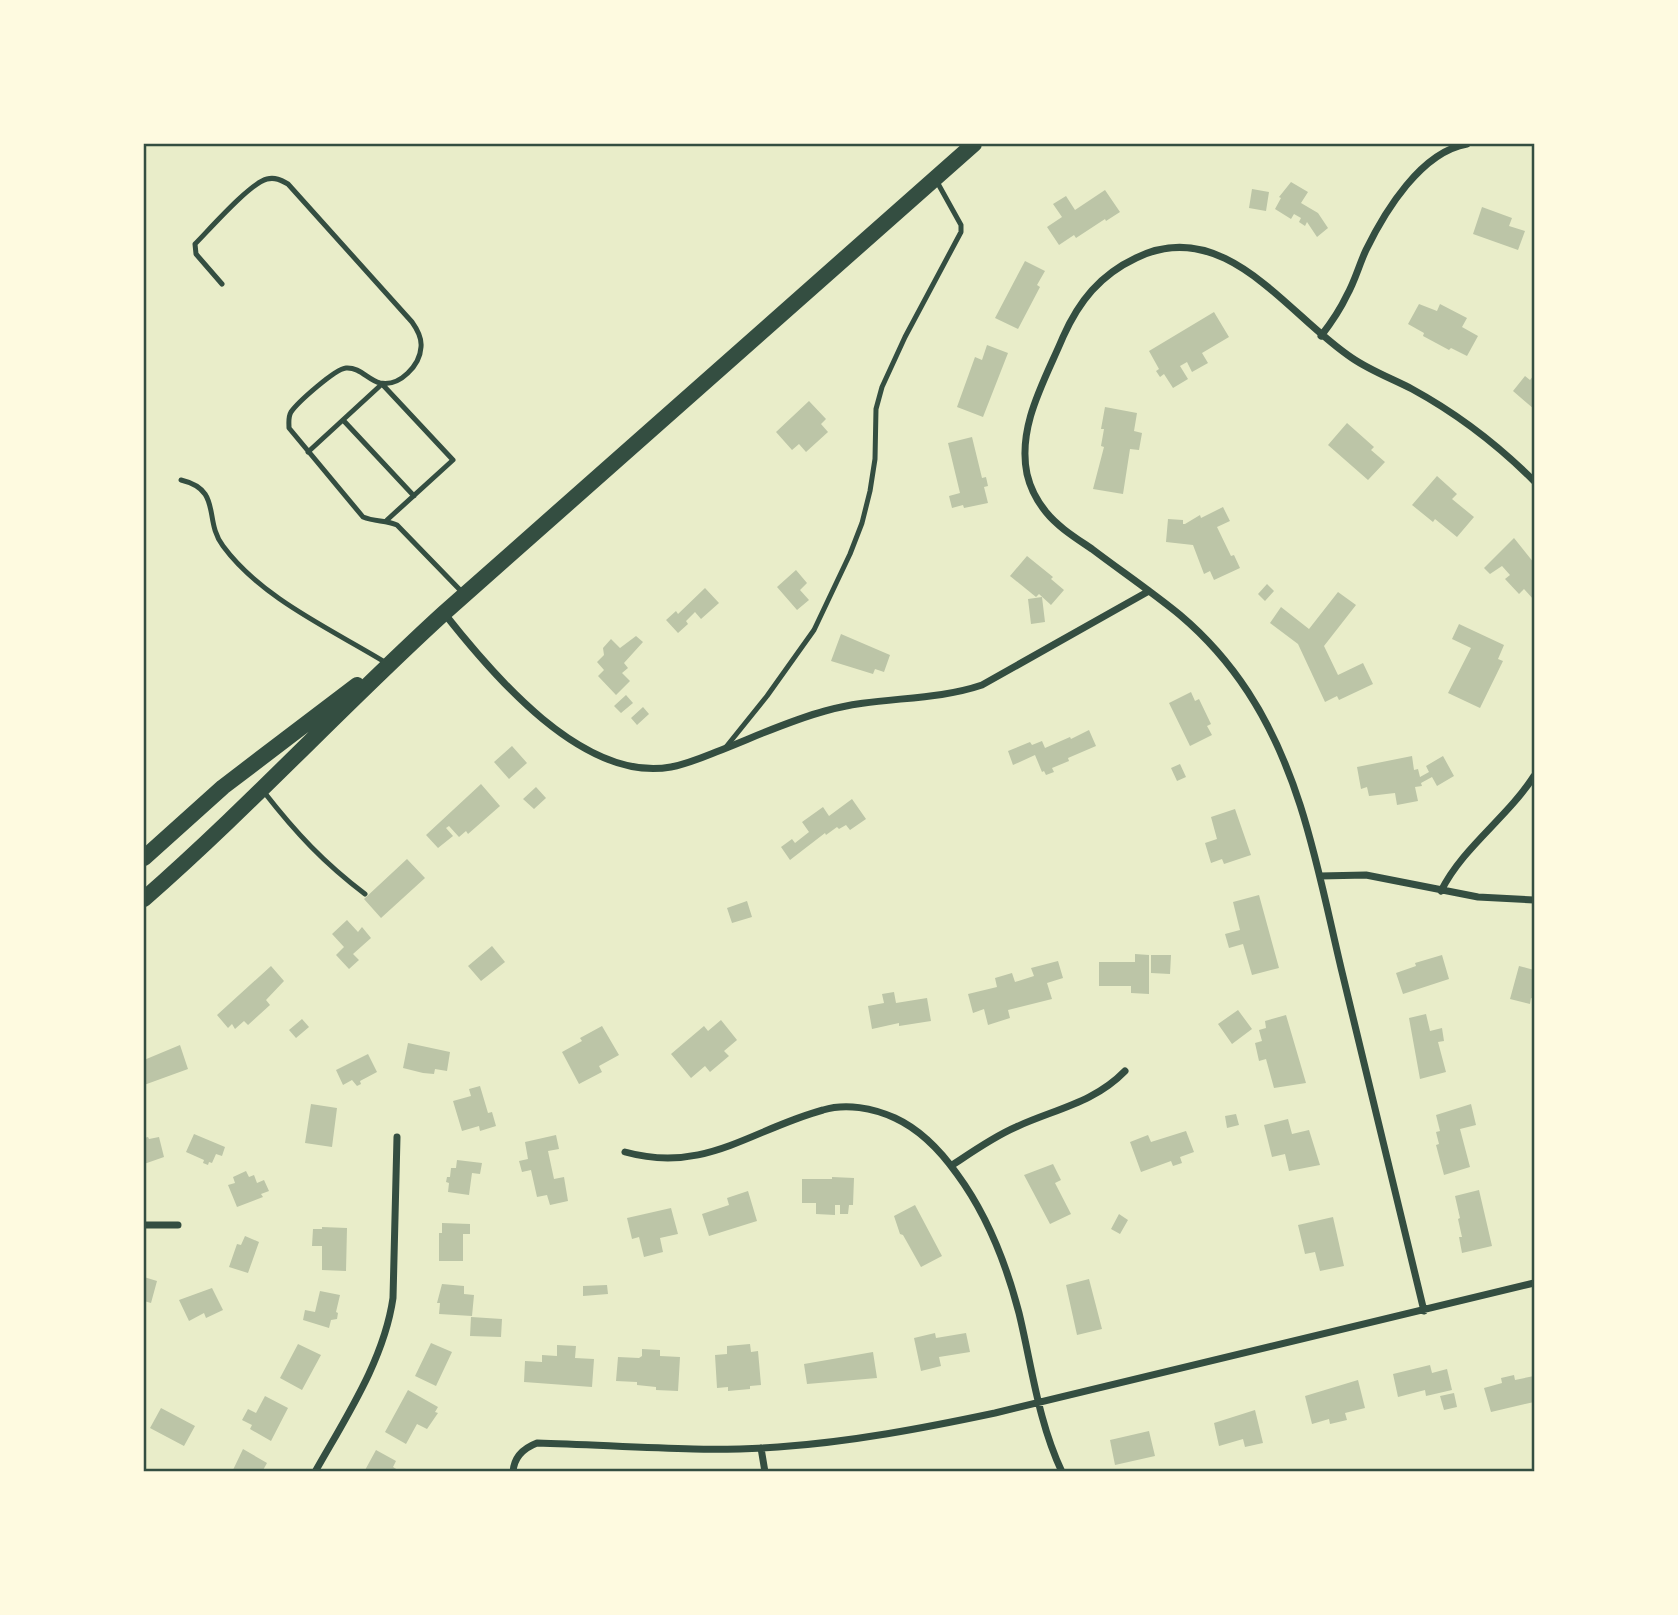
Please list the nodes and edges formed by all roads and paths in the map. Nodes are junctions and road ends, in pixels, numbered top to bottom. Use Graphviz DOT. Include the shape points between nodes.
graph roads {
  1 [pos="974,144"];
  2 [pos="1467,144"];
  3 [pos="934,178"];
  4 [pos="222,284"];
  5 [pos="1321,336"];
  6 [pos="382,384"];
  7 [pos="343,420"];
  8 [pos="308,452"];
  9 [pos="181,480"];
  10 [pos="1535,481"];
  11 [pos="414,496"];
  12 [pos="387,520"];
  13 [pos="1149,591"];
  14 [pos="464,594"];
  15 [pos="444,613"];
  16 [pos="388,664"];
  17 [pos="724,749"];
  18 [pos="1535,776"];
  19 [pos="262,790"];
  20 [pos="144,858"];
  21 [pos="1320,876"];
  22 [pos="1441,891"];
  23 [pos="365,894"];
  24 [pos="144,899"];
  25 [pos="1535,900"];
  26 [pos="1125,1071"];
  27 [pos="397,1137"];
  28 [pos="625,1152"];
  29 [pos="951,1166"];
  30 [pos="144,1225"];
  31 [pos="178,1225"];
  32 [pos="1535,1283"];
  33 [pos="1424,1311"];
  34 [pos="1038,1403"];
  35 [pos="761,1448"];
  36 [pos="315,1472"];
  37 [pos="513,1472"];
  38 [pos="765,1472"];
  39 [pos="1062,1472"];
  1 -- 3 [label="main road"];
  2 -- 5 [label="street" via="1435,158 1400,194"];
  3 -- 14 [label="main road"];
  3 -- 17 [label="lane" via="961,232 882,387 876,409 875,459 862,523 814,629"];
  4 -- 6 [label="lane" via="196,254 195,244 256,185 280,179 418,330 422,345 413,367 397,381"];
  5 -- 10 [label="street" via="1356,361 1454,415"];
  5 -- 13 [label="street" via="1245,268 1204,250 1179,248 1143,254 1119,266 1084,297 1030,416 1025,447 1028,480 1041,505 1060,526"];
  6 -- 7 [label="lane"];
  6 -- 8 [label="lane" via="351,368 334,372 291,412 289,428"];
  6 -- 11 [label="lane" via="453,460"];
  7 -- 8 [label="lane"];
  7 -- 11 [label="lane"];
  8 -- 12 [label="lane" via="363,517"];
  9 -- 16 [label="lane" via="208,497 214,532 248,575 276,597"];
  11 -- 12 [label="lane"];
  12 -- 14 [label="lane"];
  13 -- 17 [label="street" via="982,685 959,692 842,706"];
  13 -- 21 [label="street" via="1204,637 1248,692 1285,764"];
  14 -- 15 [label="main road"];
  15 -- 16 [label="main road"];
  15 -- 17 [label="street" via="513,693 610,762 669,768"];
  16 -- 19 [label="main road"];
  16 -- 20 [label="main road" via="223,787"];
  18 -- 22 [label="street" via="1460,860"];
  19 -- 23 [label="lane" via="322,860"];
  19 -- 24 [label="main road"];
  21 -- 22 [label="street" via="1366,875"];
  21 -- 33 [label="street"];
  22 -- 25 [label="street"];
  26 -- 29 [label="street" via="1095,1096 998,1135"];
  27 -- 36 [label="street" via="390,1320 370,1369"];
  28 -- 29 [label="street" via="657,1159 692,1158 799,1116 845,1106 888,1115 918,1130"];
  29 -- 34 [label="street" via="977,1204 1000,1253 1019,1313"];
  30 -- 31 [label="street"];
  32 -- 33 [label="street"];
  33 -- 34 [label="street"];
  34 -- 35 [label="street" via="925,1428"];
  34 -- 39 [label="street"];
  35 -- 37 [label="street" via="537,1443 520,1453"];
  35 -- 38 [label="street"];
}
